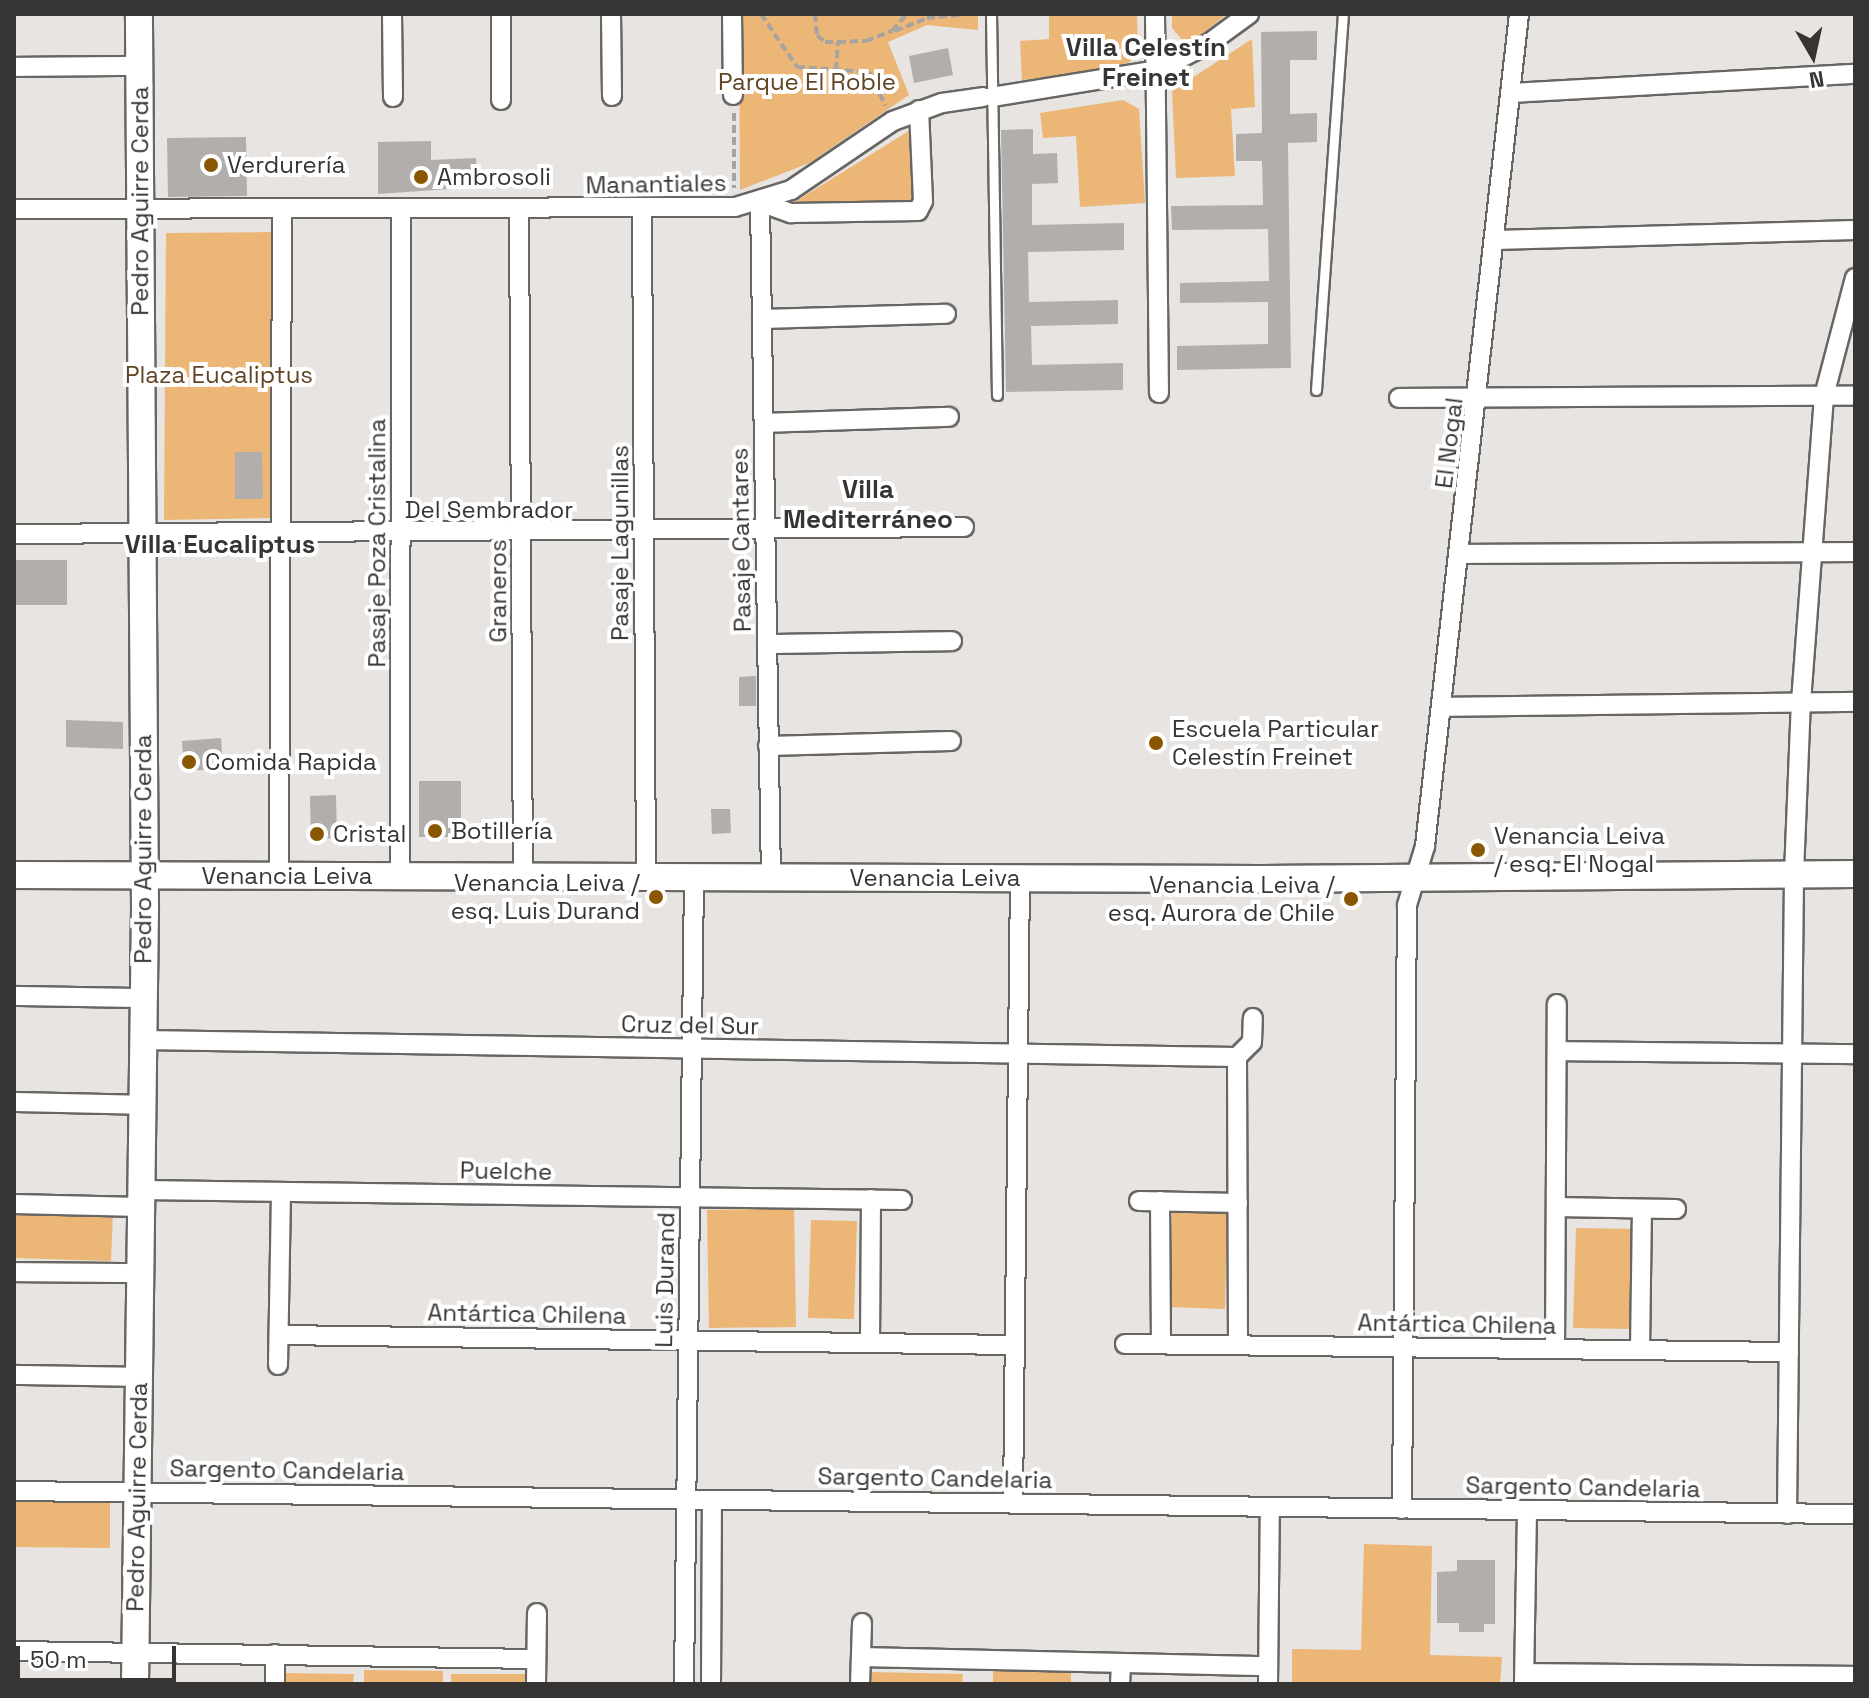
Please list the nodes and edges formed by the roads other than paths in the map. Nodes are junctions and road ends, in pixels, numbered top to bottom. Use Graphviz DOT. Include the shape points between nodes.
graph roads {
  1 [pos="139,14"];
  2 [pos="392,14"];
  3 [pos="501,14"];
  4 [pos="611,14"];
  5 [pos="732,14"];
  6 [pos="991,14"];
  7 [pos="1155,14"];
  8 [pos="1249,14"];
  9 [pos="1343,14"];
  10 [pos="1519,14"];
  11 [pos="139,66"];
  12 [pos="14,67"];
  13 [pos="1157,70"];
  14 [pos="1855,74"];
  15 [pos="1511,93"];
  16 [pos="733,95"];
  17 [pos="612,96"];
  18 [pos="393,97"];
  19 [pos="988,97"];
  20 [pos="501,100"];
  21 [pos="919,110"];
  22 [pos="760,202"];
  23 [pos="14,209"];
  24 [pos="519,209"];
  25 [pos="642,209"];
  26 [pos="282,210"];
  27 [pos="401,210"];
  28 [pos="141,211"];
  29 [pos="1855,230"];
  30 [pos="1495,240"];
  31 [pos="1855,278"];
  32 [pos="1852,303"];
  33 [pos="946,314"];
  34 [pos="762,319"];
  35 [pos="1316,390"];
  36 [pos="1159,393"];
  37 [pos="997,395"];
  38 [pos="1824,396"];
  39 [pos="1855,396"];
  40 [pos="1399,398"];
  41 [pos="1478,398"];
  42 [pos="949,417"];
  43 [pos="764,423"];
  44 [pos="964,527"];
  45 [pos="765,531"];
  46 [pos="14,534"];
  47 [pos="521,534"];
  48 [pos="644,534"];
  49 [pos="280,535"];
  50 [pos="401,535"];
  51 [pos="142,536"];
  52 [pos="1855,552"];
  53 [pos="1812,553"];
  54 [pos="1460,554"];
  55 [pos="952,641"];
  56 [pos="767,644"];
  57 [pos="1801,702"];
  58 [pos="1855,702"];
  59 [pos="1442,707"];
  60 [pos="951,741"];
  61 [pos="768,746"];
  62 [pos="1794,874"];
  63 [pos="1855,874"];
  64 [pos="14,875"];
  65 [pos="144,875"];
  66 [pos="1416,875"];
  67 [pos="279,876"];
  68 [pos="400,876"];
  69 [pos="523,877"];
  70 [pos="646,877"];
  71 [pos="694,877"];
  72 [pos="771,878"];
  73 [pos="1020,879"];
  74 [pos="14,996"];
  75 [pos="143,998"];
  76 [pos="1557,1004"];
  77 [pos="1253,1018"];
  78 [pos="143,1040"];
  79 [pos="692,1049"];
  80 [pos="1557,1051"];
  81 [pos="1018,1054"];
  82 [pos="1792,1054"];
  83 [pos="1855,1054"];
  84 [pos="1237,1057"];
  85 [pos="14,1102"];
  86 [pos="142,1105"];
  87 [pos="281,1192"];
  88 [pos="690,1197"];
  89 [pos="141,1198"];
  90 [pos="871,1199"];
  91 [pos="902,1200"];
  92 [pos="1139,1201"];
  93 [pos="1160,1201"];
  94 [pos="1238,1203"];
  95 [pos="14,1204"];
  96 [pos="1556,1207"];
  97 [pos="1642,1209"];
  98 [pos="1676,1209"];
  99 [pos="14,1272"];
  100 [pos="140,1273"];
  101 [pos="279,1335"];
  102 [pos="688,1340"];
  103 [pos="870,1343"];
  104 [pos="1125,1344"];
  105 [pos="1161,1344"];
  106 [pos="1015,1345"];
  107 [pos="1238,1345"];
  108 [pos="1401,1347"];
  109 [pos="1555,1349"];
  110 [pos="1640,1350"];
  111 [pos="1789,1352"];
  112 [pos="278,1365"];
  113 [pos="14,1375"];
  114 [pos="139,1377"];
  115 [pos="14,1491"];
  116 [pos="137,1492"];
  117 [pos="686,1499"];
  118 [pos="712,1500"];
  119 [pos="1013,1503"];
  120 [pos="1270,1507"];
  121 [pos="1402,1509"];
  122 [pos="1527,1510"];
  123 [pos="1787,1514"];
  124 [pos="1855,1514"];
  125 [pos="537,1613"];
  126 [pos="862,1623"];
  127 [pos="14,1651"];
  128 [pos="135,1652"];
  129 [pos="275,1654"];
  130 [pos="861,1657"];
  131 [pos="536,1659"];
  132 [pos="1121,1663"];
  133 [pos="1268,1675"];
  134 [pos="1855,1676"];
  135 [pos="1524,1679"];
  136 [pos="1674,1679"];
  137 [pos="135,1684"];
  138 [pos="275,1684"];
  139 [pos="536,1684"];
  140 [pos="684,1684"];
  141 [pos="711,1684"];
  142 [pos="860,1684"];
  143 [pos="1120,1684"];
  1 -- 11 [label="street, Pedro Aguirre Cerda"];
  2 -- 18 [label="street"];
  3 -- 20 [label="street"];
  4 -- 17 [label="street"];
  5 -- 16 [label="street"];
  6 -- 19 [label="lane"];
  7 -- 13 [label="street"];
  8 -- 13 [label="street, Manantiales" via="1208,44"];
  9 -- 35 [label="lane"];
  10 -- 15 [label="street, El Nogal"];
  11 -- 12 [label="street"];
  11 -- 28 [label="street, Pedro Aguirre Cerda"];
  13 -- 19 [label="street, Manantiales"];
  13 -- 36 [label="street"];
  14 -- 15 [label="street"];
  15 -- 30 [label="street, El Nogal"];
  19 -- 21 [label="street, Manantiales"];
  19 -- 37 [label="lane"];
  21 -- 22 [label="street, Manantiales" via="893,121 791,190"];
  21 -- 22 [label="street" via="923,201 918,211 791,213"];
  22 -- 25 [label="street, Manantiales"];
  22 -- 34 [label="street, Pasaje Cantares"];
  23 -- 28 [label="street, Manantiales"];
  24 -- 25 [label="street, Manantiales"];
  24 -- 27 [label="street, Manantiales"];
  24 -- 47 [label="street, Graneros"];
  25 -- 48 [label="street, Pasaje Lagunillas"];
  26 -- 27 [label="street, Manantiales"];
  26 -- 28 [label="street, Manantiales"];
  26 -- 49 [label="street"];
  27 -- 50 [label="street, Pasaje Poza Cristalina"];
  28 -- 51 [label="street, Pedro Aguirre Cerda"];
  29 -- 30 [label="street"];
  30 -- 41 [label="street, El Nogal"];
  31 -- 32 [label="street"];
  32 -- 38 [label="street"];
  33 -- 34 [label="street"];
  34 -- 43 [label="street, Pasaje Cantares"];
  38 -- 39 [label="street"];
  38 -- 41 [label="street"];
  38 -- 53 [label="street"];
  40 -- 41 [label="street"];
  41 -- 54 [label="street, El Nogal"];
  42 -- 43 [label="street"];
  43 -- 45 [label="street, Pasaje Cantares"];
  44 -- 45 [label="street, Del Sembrador"];
  45 -- 48 [label="street, Del Sembrador"];
  45 -- 56 [label="street, Pasaje Cantares"];
  46 -- 51 [label="street, Del Sembrador"];
  47 -- 48 [label="street, Del Sembrador"];
  47 -- 50 [label="street, Del Sembrador"];
  47 -- 69 [label="street, Graneros"];
  48 -- 70 [label="street, Pasaje Lagunillas"];
  49 -- 50 [label="street, Del Sembrador"];
  49 -- 51 [label="street, Del Sembrador"];
  49 -- 67 [label="street"];
  50 -- 68 [label="street, Pasaje Poza Cristalina"];
  51 -- 65 [label="street, Pedro Aguirre Cerda"];
  52 -- 53 [label="street"];
  53 -- 54 [label="street"];
  53 -- 57 [label="street"];
  54 -- 59 [label="street, El Nogal"];
  55 -- 56 [label="street"];
  56 -- 61 [label="street, Pasaje Cantares"];
  57 -- 58 [label="street"];
  57 -- 59 [label="street"];
  57 -- 62 [label="street"];
  59 -- 66 [label="street, El Nogal" via="1425,846"];
  60 -- 61 [label="street"];
  61 -- 72 [label="street, Pasaje Cantares"];
  62 -- 63 [label="street, Venancia Leiva"];
  62 -- 66 [label="street, Venancia Leiva"];
  62 -- 82 [label="street"];
  64 -- 65 [label="street, Venancia Leiva"];
  65 -- 67 [label="street, Venancia Leiva"];
  65 -- 75 [label="street, Pedro Aguirre Cerda"];
  66 -- 73 [label="street, Venancia Leiva"];
  66 -- 108 [label="street, El Nogal" via="1407,905"];
  67 -- 68 [label="street, Venancia Leiva"];
  68 -- 69 [label="street, Venancia Leiva"];
  69 -- 70 [label="street, Venancia Leiva"];
  70 -- 71 [label="street, Venancia Leiva"];
  71 -- 72 [label="street, Venancia Leiva"];
  71 -- 79 [label="street, Luis Durand"];
  72 -- 73 [label="street, Venancia Leiva"];
  73 -- 81 [label="street"];
  74 -- 75 [label="street"];
  75 -- 78 [label="street, Pedro Aguirre Cerda"];
  76 -- 80 [label="street"];
  77 -- 84 [label="street" via="1252,1042"];
  78 -- 79 [label="street, Cruz del Sur"];
  78 -- 86 [label="street, Pedro Aguirre Cerda"];
  79 -- 81 [label="street, Cruz del Sur"];
  79 -- 88 [label="street, Luis Durand"];
  80 -- 82 [label="street"];
  80 -- 96 [label="street"];
  81 -- 84 [label="street, Cruz del Sur"];
  81 -- 106 [label="street"];
  82 -- 83 [label="street"];
  82 -- 111 [label="street"];
  84 -- 94 [label="street"];
  85 -- 86 [label="street"];
  86 -- 89 [label="street, Pedro Aguirre Cerda"];
  87 -- 88 [label="street, Puelche"];
  87 -- 89 [label="street, Puelche"];
  87 -- 101 [label="street"];
  88 -- 90 [label="street, Puelche"];
  88 -- 102 [label="street, Luis Durand"];
  89 -- 95 [label="street, Puelche"];
  89 -- 100 [label="street, Pedro Aguirre Cerda"];
  90 -- 91 [label="street, Puelche"];
  90 -- 103 [label="street"];
  92 -- 93 [label="street"];
  93 -- 94 [label="street"];
  93 -- 105 [label="street"];
  94 -- 107 [label="street"];
  96 -- 97 [label="street"];
  96 -- 109 [label="street"];
  97 -- 98 [label="street"];
  97 -- 110 [label="street"];
  99 -- 100 [label="street"];
  100 -- 114 [label="street, Pedro Aguirre Cerda"];
  101 -- 102 [label="street, Antártica Chilena"];
  101 -- 112 [label="street"];
  102 -- 103 [label="street, Antártica Chilena"];
  102 -- 117 [label="street, Luis Durand"];
  103 -- 106 [label="street, Antártica Chilena"];
  104 -- 105 [label="street, Antártica Chilena"];
  105 -- 107 [label="street, Antártica Chilena"];
  106 -- 119 [label="street"];
  107 -- 108 [label="street, Antártica Chilena"];
  108 -- 109 [label="street, Antártica Chilena"];
  108 -- 121 [label="street, El Nogal"];
  109 -- 110 [label="street, Antártica Chilena"];
  110 -- 111 [label="street, Antártica Chilena"];
  111 -- 123 [label="street"];
  113 -- 114 [label="street"];
  114 -- 116 [label="street, Pedro Aguirre Cerda"];
  115 -- 116 [label="street, Sargento Candelaria"];
  116 -- 117 [label="street, Sargento Candelaria"];
  116 -- 128 [label="street, Pedro Aguirre Cerda"];
  117 -- 118 [label="street, Sargento Candelaria"];
  117 -- 140 [label="street, Luis Durand"];
  118 -- 119 [label="street, Sargento Candelaria"];
  118 -- 141 [label="street"];
  119 -- 120 [label="street, Sargento Candelaria"];
  120 -- 121 [label="street, Sargento Candelaria"];
  120 -- 133 [label="street"];
  121 -- 122 [label="street, Sargento Candelaria"];
  122 -- 123 [label="street, Sargento Candelaria"];
  122 -- 135 [label="street"];
  123 -- 124 [label="street, Sargento Candelaria"];
  125 -- 131 [label="street"];
  126 -- 130 [label="street"];
  127 -- 128 [label="street"];
  128 -- 129 [label="street"];
  128 -- 137 [label="street, Pedro Aguirre Cerda"];
  129 -- 131 [label="street"];
  129 -- 138 [label="street"];
  130 -- 132 [label="street"];
  130 -- 142 [label="street"];
  131 -- 139 [label="street"];
  132 -- 133 [label="street"];
  132 -- 143 [label="street"];
  134 -- 136 [label="street"];
  135 -- 136 [label="street"];
}
